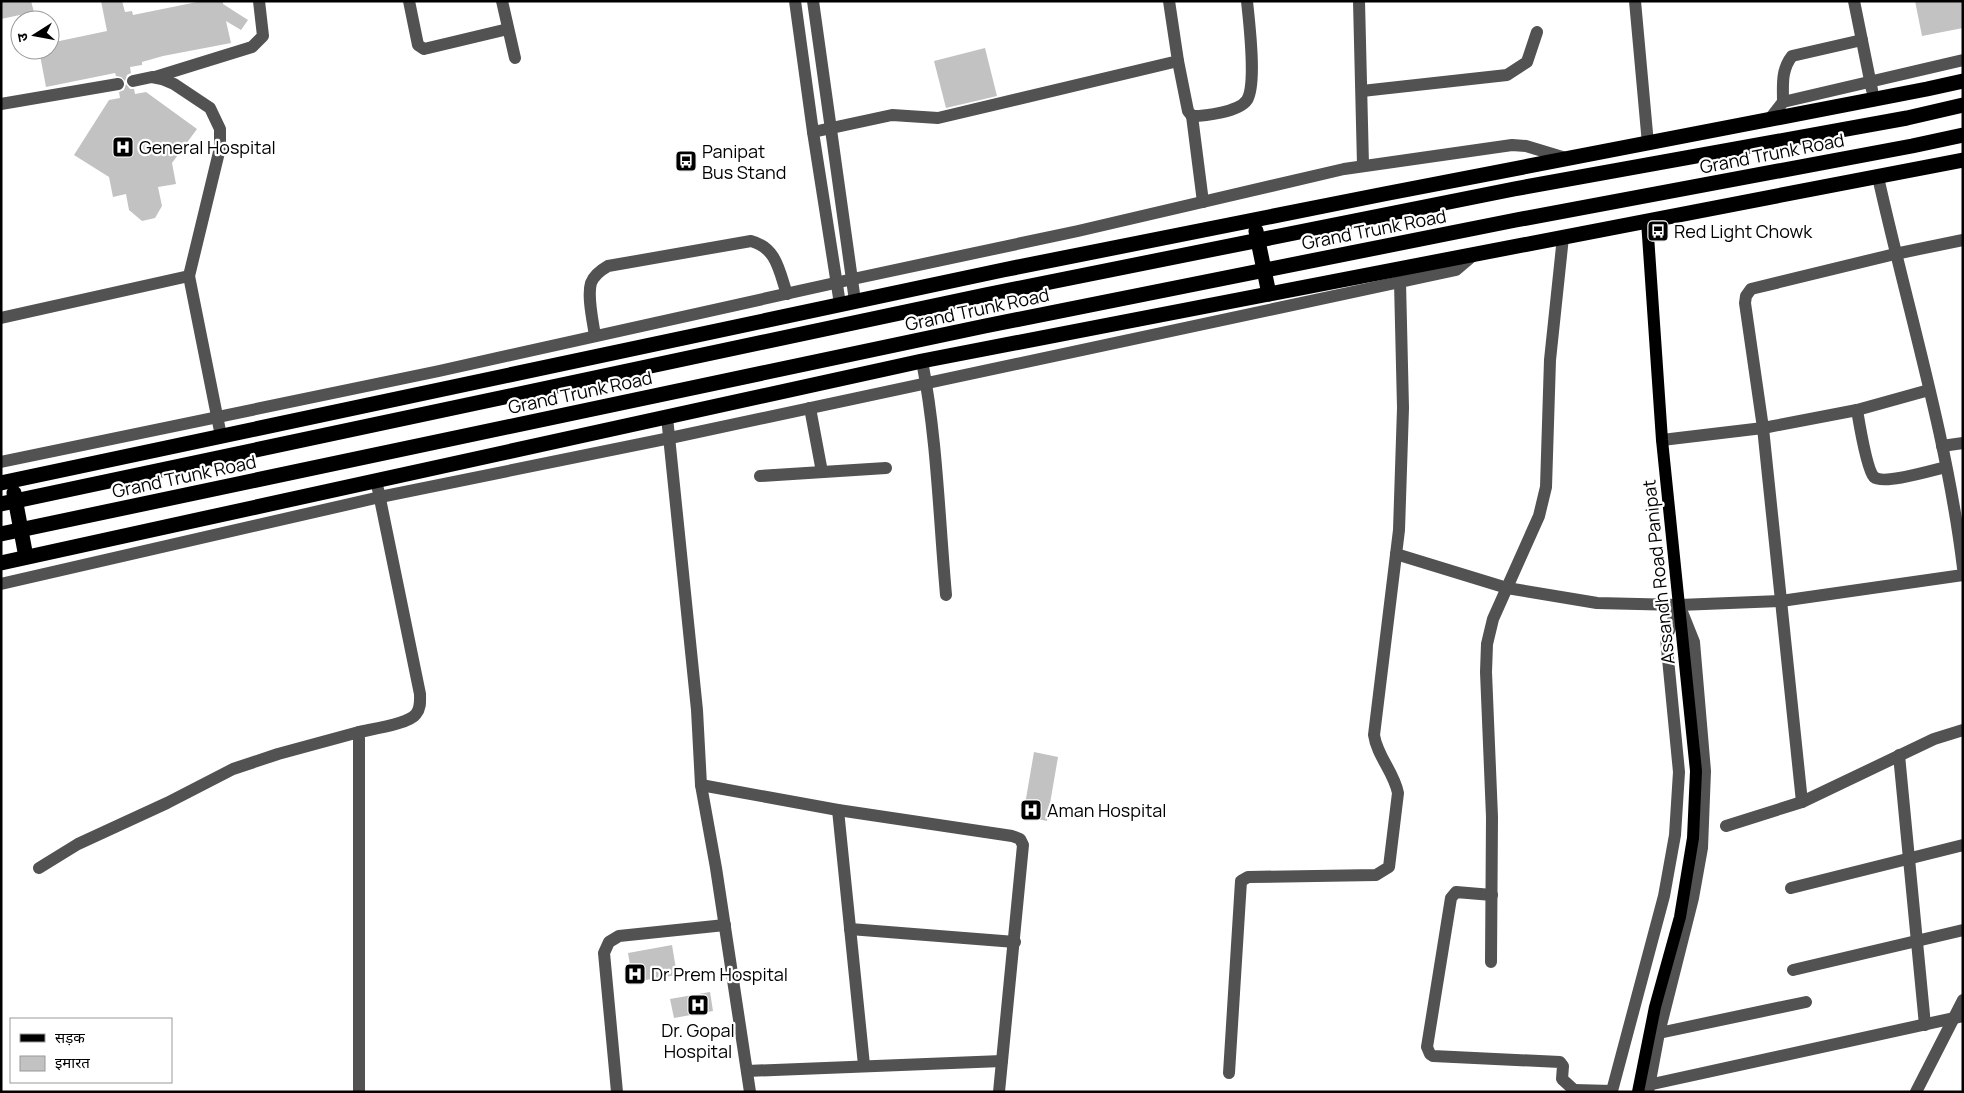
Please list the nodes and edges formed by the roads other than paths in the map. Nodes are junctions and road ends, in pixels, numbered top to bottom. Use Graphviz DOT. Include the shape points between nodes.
graph roads {
  1 [pos="259,1"];
  2 [pos="409,1"];
  3 [pos="502,1"];
  4 [pos="795,1"];
  5 [pos="813,1"];
  6 [pos="1169,1"];
  7 [pos="1247,1"];
  8 [pos="1360,1"];
  9 [pos="1635,1"];
  10 [pos="1854,1"];
  11 [pos="508,29"];
  12 [pos="1537,32"];
  13 [pos="1862,40"];
  14 [pos="515,58"];
  15 [pos="1963,60"];
  16 [pos="1178,61"];
  17 [pos="152,77"];
  18 [pos="133,81"];
  19 [pos="1963,81"];
  20 [pos="1870,82"];
  21 [pos="118,84"];
  22 [pos="1362,92"];
  23 [pos="1875,100"];
  24 [pos="1783,102"];
  25 [pos="1,104"];
  26 [pos="1963,105"];
  27 [pos="1192,116"];
  28 [pos="1769,120"];
  29 [pos="831,128"];
  30 [pos="812,132"];
  31 [pos="1963,135"];
  32 [pos="1648,144"];
  33 [pos="1569,159"];
  34 [pos="1963,160"];
  35 [pos="1363,165"];
  36 [pos="1878,177"];
  37 [pos="1203,202"];
  38 [pos="1254,219"];
  39 [pos="1647,221"];
  40 [pos="1563,237"];
  41 [pos="1963,240"];
  42 [pos="1476,254"];
  43 [pos="1895,254"];
  44 [pos="189,276"];
  45 [pos="853,279"];
  46 [pos="837,282"];
  47 [pos="1400,282"];
  48 [pos="787,294"];
  49 [pos="1269,294"];
  50 [pos="856,301"];
  51 [pos="840,304"];
  52 [pos="1,318"];
  53 [pos="595,336"];
  54 [pos="922,361"];
  55 [pos="926,383"];
  56 [pos="1929,390"];
  57 [pos="810,408"];
  58 [pos="1857,410"];
  59 [pos="217,418"];
  60 [pos="667,418"];
  61 [pos="1763,428"];
  62 [pos="221,436"];
  63 [pos="670,438"];
  64 [pos="1662,440"];
  65 [pos="1963,442"];
  66 [pos="1942,446"];
  67 [pos="1,462"];
  68 [pos="1946,467"];
  69 [pos="886,468"];
  70 [pos="822,472"];
  71 [pos="760,476"];
  72 [pos="6,482"];
  73 [pos="376,482"];
  74 [pos="380,497"];
  75 [pos="1,504"];
  76 [pos="1,534"];
  77 [pos="1396,554"];
  78 [pos="26,557"];
  79 [pos="1,563"];
  80 [pos="1963,568"];
  81 [pos="1963,575"];
  82 [pos="1,584"];
  83 [pos="1507,588"];
  84 [pos="946,594"];
  85 [pos="1782,601"];
  86 [pos="1679,605"];
  87 [pos="1963,730"];
  88 [pos="359,732"];
  89 [pos="1899,755"];
  90 [pos="701,785"];
  91 [pos="1802,802"];
  92 [pos="838,810"];
  93 [pos="1726,826"];
  94 [pos="1963,845"];
  95 [pos="1909,858"];
  96 [pos="39,868"];
  97 [pos="1791,888"];
  98 [pos="1492,895"];
  99 [pos="724,925"];
  100 [pos="850,929"];
  101 [pos="1963,930"];
  102 [pos="1916,941"];
  103 [pos="1015,942"];
  104 [pos="1491,962"];
  105 [pos="1793,970"];
  106 [pos="1963,1000"];
  107 [pos="1806,1002"];
  108 [pos="1958,1017"];
  109 [pos="1925,1025"];
  110 [pos="1659,1032"];
  111 [pos="1002,1061"];
  112 [pos="864,1065"];
  113 [pos="747,1071"];
  114 [pos="1229,1073"];
  115 [pos="1644,1090"];
  116 [pos="1574,1091"];
  117 [pos="1612,1091"];
  118 [pos="360,1092"];
  119 [pos="617,1092"];
  120 [pos="750,1092"];
  121 [pos="999,1092"];
  122 [pos="1916,1092"];
  1 -- 17 [label="street" via="263,36 252,47"];
  2 -- 11 [label="street" via="418,45 424,48"];
  3 -- 11 [label="street"];
  4 -- 30 [label="street"];
  5 -- 29 [label="street"];
  6 -- 16 [label="street"];
  7 -- 27 [label="street" via="1252,84 1247,100 1225,111"];
  8 -- 22 [label="street"];
  9 -- 32 [label="street"];
  10 -- 13 [label="street"];
  11 -- 14 [label="street"];
  12 -- 22 [label="street" via="1527,62 1507,75"];
  13 -- 20 [label="street"];
  13 -- 24 [label="street" via="1792,56 1783,75"];
  15 -- 20 [label="street"];
  16 -- 27 [label="street" via="1188,111"];
  16 -- 29 [label="street" via="938,118 892,115"];
  17 -- 18 [label="street"];
  17 -- 44 [label="street" via="174,84 210,108 220,129 220,148"];
  19 -- 23 [label="highway"];
  20 -- 23 [label="street"];
  20 -- 24 [label="street"];
  21 -- 25 [label="street"];
  22 -- 35 [label="street"];
  23 -- 28 [label="highway"];
  24 -- 28 [label="street"];
  26 -- 75 [label="highway, Grand Trunk Road" via="1514,189 994,293"];
  27 -- 37 [label="street"];
  28 -- 32 [label="highway"];
  29 -- 30 [label="street"];
  29 -- 45 [label="street"];
  30 -- 46 [label="street"];
  31 -- 76 [label="highway, Grand Trunk Road" via="985,326"];
  32 -- 33 [label="highway"];
  33 -- 35 [label="street" via="1512,145"];
  33 -- 38 [label="highway"];
  34 -- 36 [label="highway"];
  35 -- 37 [label="street"];
  36 -- 39 [label="highway"];
  36 -- 43 [label="street"];
  37 -- 45 [label="street"];
  38 -- 49 [label="highway"];
  38 -- 50 [label="highway"];
  39 -- 40 [label="highway"];
  39 -- 64 [label="main road, Assandh Road Panipat"];
  40 -- 42 [label="highway"];
  40 -- 83 [label="street" via="1550,360 1546,488 1539,516"];
  41 -- 43 [label="street"];
  42 -- 47 [label="street" via="1456,270"];
  42 -- 49 [label="highway"];
  43 -- 56 [label="street"];
  43 -- 61 [label="street" via="1750,289 1745,304"];
  44 -- 52 [label="street"];
  44 -- 59 [label="street"];
  45 -- 46 [label="street"];
  45 -- 50 [label="street"];
  46 -- 48 [label="street"];
  46 -- 51 [label="street"];
  47 -- 55 [label="street"];
  47 -- 77 [label="street" via="1402,453"];
  48 -- 53 [label="street"];
  48 -- 53 [label="street" via="772,253 751,241 608,266 599,271 591,282"];
  49 -- 54 [label="highway"];
  50 -- 51 [label="highway"];
  51 -- 62 [label="highway"];
  53 -- 59 [label="street"];
  54 -- 55 [label="street"];
  54 -- 60 [label="highway"];
  55 -- 57 [label="street"];
  55 -- 84 [label="street"];
  56 -- 58 [label="street"];
  56 -- 66 [label="street"];
  57 -- 63 [label="street"];
  57 -- 70 [label="street"];
  58 -- 61 [label="street"];
  58 -- 68 [label="street" via="1869,466 1876,478 1887,480"];
  59 -- 62 [label="street"];
  59 -- 67 [label="street"];
  60 -- 63 [label="street"];
  60 -- 73 [label="highway"];
  61 -- 64 [label="street"];
  61 -- 85 [label="street"];
  62 -- 72 [label="highway"];
  63 -- 74 [label="street"];
  63 -- 90 [label="street" via="697,710"];
  64 -- 86 [label="main road, Assandh Road Panipat"];
  65 -- 66 [label="street"];
  66 -- 68 [label="street"];
  68 -- 80 [label="street"];
  69 -- 70 [label="street"];
  70 -- 71 [label="street"];
  72 -- 78 [label="highway"];
  73 -- 74 [label="street"];
  73 -- 78 [label="highway"];
  74 -- 82 [label="street"];
  74 -- 88 [label="street" via="420,705 416,715 407,721"];
  77 -- 83 [label="street"];
  77 -- 114 [label="street" via="1374,735 1398,793 1389,867 1376,875 1248,877 1241,881"];
  78 -- 79 [label="highway"];
  81 -- 85 [label="street"];
  83 -- 86 [label="street" via="1597,603"];
  83 -- 98 [label="street" via="1493,619 1486,672"];
  85 -- 86 [label="street"];
  85 -- 91 [label="street"];
  86 -- 110 [label="street" via="1694,642 1705,771 1702,848 1693,898"];
  86 -- 115 [label="main road, Assandh Road Panipat" via="1696,771 1694,838 1680,917 1655,1007"];
  86 -- 117 [label="street" via="1666,638 1679,772 1675,835 1664,896"];
  87 -- 89 [label="street"];
  88 -- 96 [label="street" via="233,769 78,844"];
  88 -- 118 [label="street"];
  89 -- 91 [label="street"];
  89 -- 95 [label="street"];
  90 -- 92 [label="street"];
  90 -- 99 [label="street"];
  91 -- 93 [label="street"];
  92 -- 100 [label="street"];
  92 -- 103 [label="street" via="1020,839 1023,845"];
  94 -- 95 [label="street"];
  95 -- 97 [label="street"];
  95 -- 102 [label="street"];
  98 -- 104 [label="street"];
  98 -- 116 [label="street" via="1456,892 1451,898 1428,1052 1433,1056 1560,1062 1563,1066 1562,1080"];
  99 -- 113 [label="street"];
  99 -- 119 [label="street" via="619,936 608,942 604,954"];
  100 -- 103 [label="street"];
  100 -- 112 [label="street"];
  101 -- 102 [label="street"];
  102 -- 105 [label="street"];
  102 -- 109 [label="street"];
  103 -- 111 [label="street"];
  106 -- 108 [label="street"];
  107 -- 110 [label="street"];
  108 -- 109 [label="street"];
  108 -- 122 [label="street"];
  109 -- 115 [label="street"];
  110 -- 115 [label="street"];
  111 -- 112 [label="street"];
  111 -- 121 [label="street"];
  112 -- 113 [label="street"];
  113 -- 120 [label="street"];
  116 -- 117 [label="street"];
}
